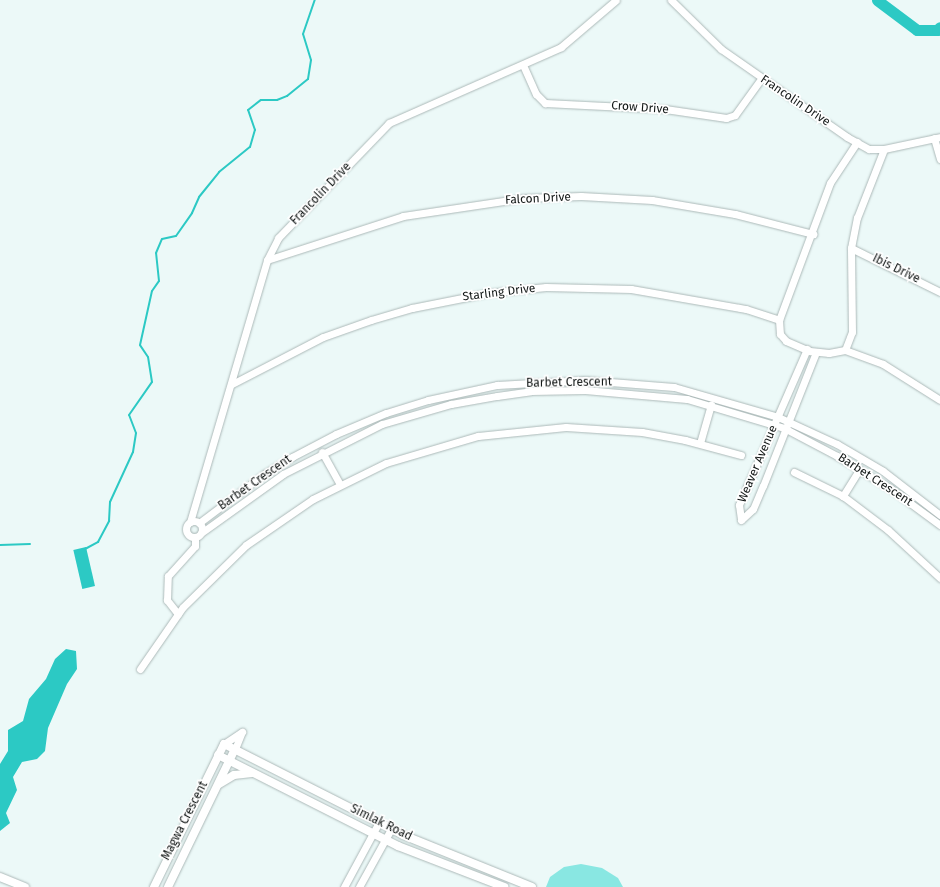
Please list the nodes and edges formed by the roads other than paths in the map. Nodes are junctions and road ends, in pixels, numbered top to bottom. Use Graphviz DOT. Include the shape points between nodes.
graph roads {
  1 [pos="616,0"];
  2 [pos="671,0"];
  3 [pos="523,65"];
  4 [pos="761,79"];
  5 [pos="937,138"];
  6 [pos="857,142"];
  7 [pos="884,149"];
  8 [pos="940,159"];
  9 [pos="813,234"];
  10 [pos="851,248"];
  11 [pos="267,260"];
  12 [pos="940,292"];
  13 [pos="779,320"];
  14 [pos="807,349"];
  15 [pos="845,350"];
  16 [pos="816,352"];
  17 [pos="585,380"];
  18 [pos="232,384"];
  19 [pos="497,385"];
  20 [pos="674,387"];
  21 [pos="585,390"];
  22 [pos="497,396"];
  23 [pos="671,396"];
  24 [pos="428,400"];
  25 [pos="940,400"];
  26 [pos="711,405"];
  27 [pos="430,410"];
  28 [pos="778,417"];
  29 [pos="787,421"];
  30 [pos="774,425"];
  31 [pos="784,428"];
  32 [pos="336,434"];
  33 [pos="341,443"];
  34 [pos="700,443"];
  35 [pos="322,452"];
  36 [pos="741,455"];
  37 [pos="859,470"];
  38 [pos="794,472"];
  39 [pos="896,481"];
  40 [pos="340,484"];
  41 [pos="891,489"];
  42 [pos="843,496"];
  43 [pos="940,515"];
  44 [pos="190,522"];
  45 [pos="199,523"];
  46 [pos="940,526"];
  47 [pos="198,535"];
  48 [pos="940,578"];
  49 [pos="178,614"];
  50 [pos="140,669"];
  51 [pos="224,744"];
  52 [pos="236,749"];
  53 [pos="218,755"];
  54 [pos="230,761"];
  55 [pos="253,773"];
  56 [pos="217,786"];
  57 [pos="379,822"];
  58 [pos="391,829"];
  59 [pos="374,833"];
  60 [pos="386,839"];
  61 [pos="0,877"];
  62 [pos="25,887"];
  63 [pos="154,887"];
  64 [pos="168,887"];
  65 [pos="344,887"];
  66 [pos="359,887"];
  67 [pos="504,887"];
  68 [pos="532,887"];
  1 -- 3 [label="street, Francolin Drive" via="561,47"];
  2 -- 4 [label="street, Francolin Drive" via="720,49"];
  3 -- 4 [label="street, Crow Drive" via="536,94 545,103 665,109 726,118 735,115"];
  3 -- 11 [label="street, Francolin Drive" via="389,123 278,238"];
  4 -- 6 [label="street, Francolin Drive"];
  5 -- 7 [label="street, Francolin Drive"];
  5 -- 8 [label="street"];
  6 -- 7 [label="street, Francolin Drive" via="869,149"];
  6 -- 9 [label="street" via="830,183"];
  7 -- 10 [label="street" via="856,218"];
  9 -- 11 [label="street, Falcon Drive" via="735,214 652,200 581,196 524,198 403,216"];
  9 -- 13 [label="street"];
  10 -- 12 [label="street, Ibis Drive"];
  10 -- 15 [label="street" via="852,332"];
  11 -- 18 [label="street, Francolin Drive"];
  13 -- 14 [label="street" via="780,334 786,341"];
  13 -- 18 [label="street, Starling Drive" via="746,309 632,289 554,287 495,292 454,298 372,320 323,337"];
  14 -- 16 [label="street"];
  14 -- 28 [label="street, Weaver Avenue"];
  15 -- 16 [label="street"];
  15 -- 25 [label="street" via="883,364"];
  16 -- 29 [label="street, Weaver Avenue"];
  17 -- 19 [label="street, Barbet Crescent"];
  17 -- 20 [label="street, Barbet Crescent"];
  17 -- 21 [label="street"];
  18 -- 44 [label="street, Francolin Drive"];
  19 -- 22 [label="street"];
  19 -- 24 [label="street, Barbet Crescent"];
  20 -- 23 [label="street"];
  20 -- 28 [label="street, Barbet Crescent"];
  21 -- 22 [label="street, Barbet Crescent" via="532,391"];
  21 -- 23 [label="street, Barbet Crescent"];
  22 -- 27 [label="street, Barbet Crescent"];
  23 -- 26 [label="street, Barbet Crescent"];
  24 -- 27 [label="street"];
  24 -- 32 [label="street, Barbet Crescent" via="386,413"];
  26 -- 30 [label="street, Barbet Crescent"];
  26 -- 34 [label="street"];
  27 -- 33 [label="street, Barbet Crescent" via="382,424"];
  28 -- 29 [label="street, Barbet Crescent"];
  28 -- 30 [label="street, Weaver Avenue"];
  29 -- 31 [label="street, Weaver Avenue"];
  29 -- 39 [label="street, Barbet Crescent" via="837,444"];
  30 -- 31 [label="street, Barbet Crescent"];
  30 -- 31 [label="street, Weaver Avenue" via="739,505 741,520 753,509"];
  31 -- 37 [label="street, Barbet Crescent"];
  32 -- 33 [label="street"];
  32 -- 45 [label="street, Barbet Crescent" via="264,474"];
  33 -- 35 [label="street, Barbet Crescent"];
  34 -- 36 [label="street"];
  34 -- 40 [label="street" via="605,428 566,427 504,432 454,441 424,450 386,463"];
  35 -- 40 [label="street"];
  35 -- 47 [label="street, Barbet Crescent" via="264,486"];
  37 -- 41 [label="street, Barbet Crescent"];
  37 -- 42 [label="street"];
  38 -- 42 [label="street"];
  39 -- 41 [label="street"];
  39 -- 43 [label="street, Barbet Crescent"];
  40 -- 49 [label="street" via="312,499 246,545 216,572"];
  41 -- 46 [label="street, Barbet Crescent"];
  42 -- 48 [label="street" via="888,530"];
  44 -- 45 [label="street"];
  44 -- 47 [label="street" via="186,532"];
  45 -- 47 [label="street"];
  47 -- 49 [label="street" via="195,546 168,576 167,600"];
  49 -- 50 [label="street"];
  51 -- 52 [label="street, Simlak Road"];
  51 -- 52 [label="street" via="242,732"];
  51 -- 53 [label="street, Magwa Crescent"];
  52 -- 54 [label="street, Magwa Crescent"];
  52 -- 57 [label="street, Simlak Road"];
  53 -- 54 [label="street, Simlak Road"];
  53 -- 63 [label="street, Magwa Crescent"];
  54 -- 55 [label="street, Simlak Road"];
  54 -- 56 [label="street, Magwa Crescent"];
  55 -- 56 [label="street" via="234,775"];
  55 -- 59 [label="street, Simlak Road"];
  56 -- 64 [label="street, Magwa Crescent"];
  57 -- 58 [label="street, Simlak Road"];
  57 -- 59 [label="street"];
  58 -- 60 [label="street"];
  58 -- 68 [label="street, Simlak Road"];
  59 -- 60 [label="street, Simlak Road"];
  59 -- 65 [label="street"];
  60 -- 66 [label="street"];
  60 -- 67 [label="street, Simlak Road"];
  61 -- 62 [label="street"];
}
